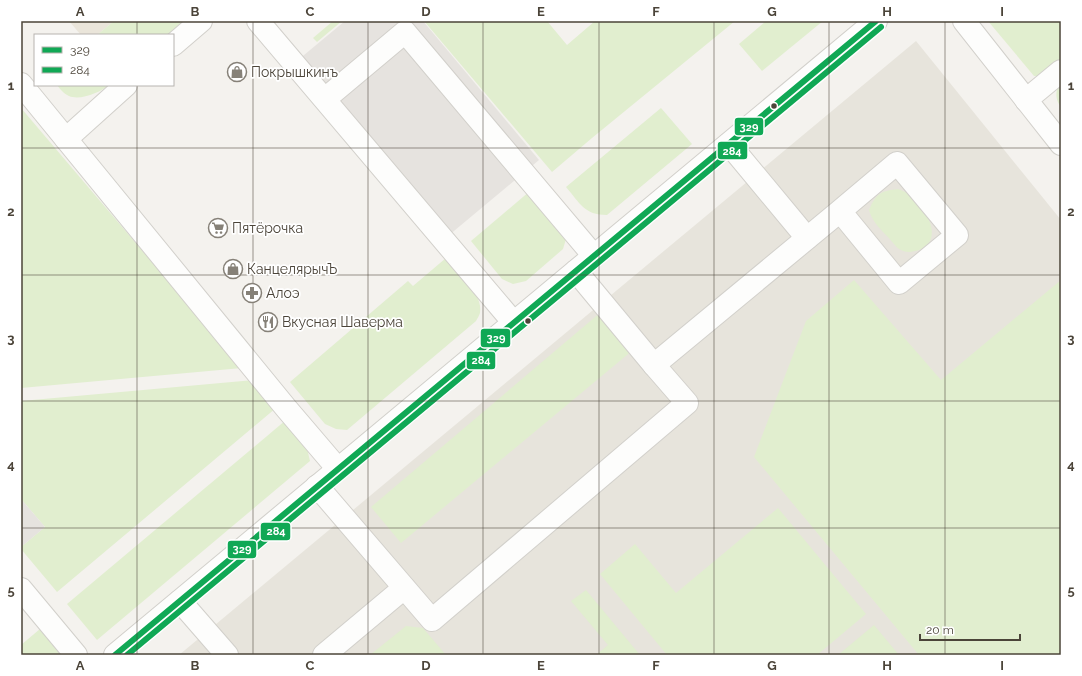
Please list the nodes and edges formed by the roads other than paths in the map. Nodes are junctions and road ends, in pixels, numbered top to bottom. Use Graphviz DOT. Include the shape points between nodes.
graph roads {
  1 [pos="201,21"];
  2 [pos="258,21"];
  3 [pos="876,21"];
  4 [pos="964,21"];
  5 [pos="174,44"];
  6 [pos="1061,71"];
  7 [pos="21,84"];
  8 [pos="125,86"];
  9 [pos="326,100"];
  10 [pos="1026,100"];
  11 [pos="66,138"];
  12 [pos="729,144"];
  13 [pos="1061,144"];
  14 [pos="840,211"];
  15 [pos="807,238"];
  16 [pos="594,256"];
  17 [pos="576,271"];
  18 [pos="514,322"];
  19 [pos="654,365"];
  20 [pos="338,469"];
  21 [pos="317,486"];
  22 [pos="404,588"];
  23 [pos="21,589"];
  24 [pos="180,601"];
  25 [pos="331,653"];
  26 [pos="76,655"];
  27 [pos="115,655"];
  28 [pos="227,655"];
  1 -- 5 [label="street"];
  2 -- 9 [label="street"];
  3 -- 12 [label="street"];
  4 -- 10 [label="street"];
  6 -- 10 [label="street"];
  7 -- 11 [label="street"];
  8 -- 11 [label="street"];
  9 -- 16 [label="street" via="405,32"];
  9 -- 18 [label="street"];
  10 -- 13 [label="street"];
  11 -- 20 [label="street"];
  12 -- 15 [label="street"];
  12 -- 16 [label="street"];
  14 -- 14 [label="street" via="899,283 956,235 897,163"];
  14 -- 15 [label="street"];
  15 -- 19 [label="street"];
  16 -- 17 [label="street"];
  17 -- 18 [label="street"];
  17 -- 19 [label="street"];
  18 -- 20 [label="street"];
  19 -- 22 [label="street" via="687,403 432,620"];
  20 -- 21 [label="street"];
  21 -- 22 [label="street"];
  21 -- 24 [label="street"];
  22 -- 25 [label="street"];
  23 -- 26 [label="street"];
  24 -- 27 [label="street"];
  24 -- 28 [label="street"];
}
